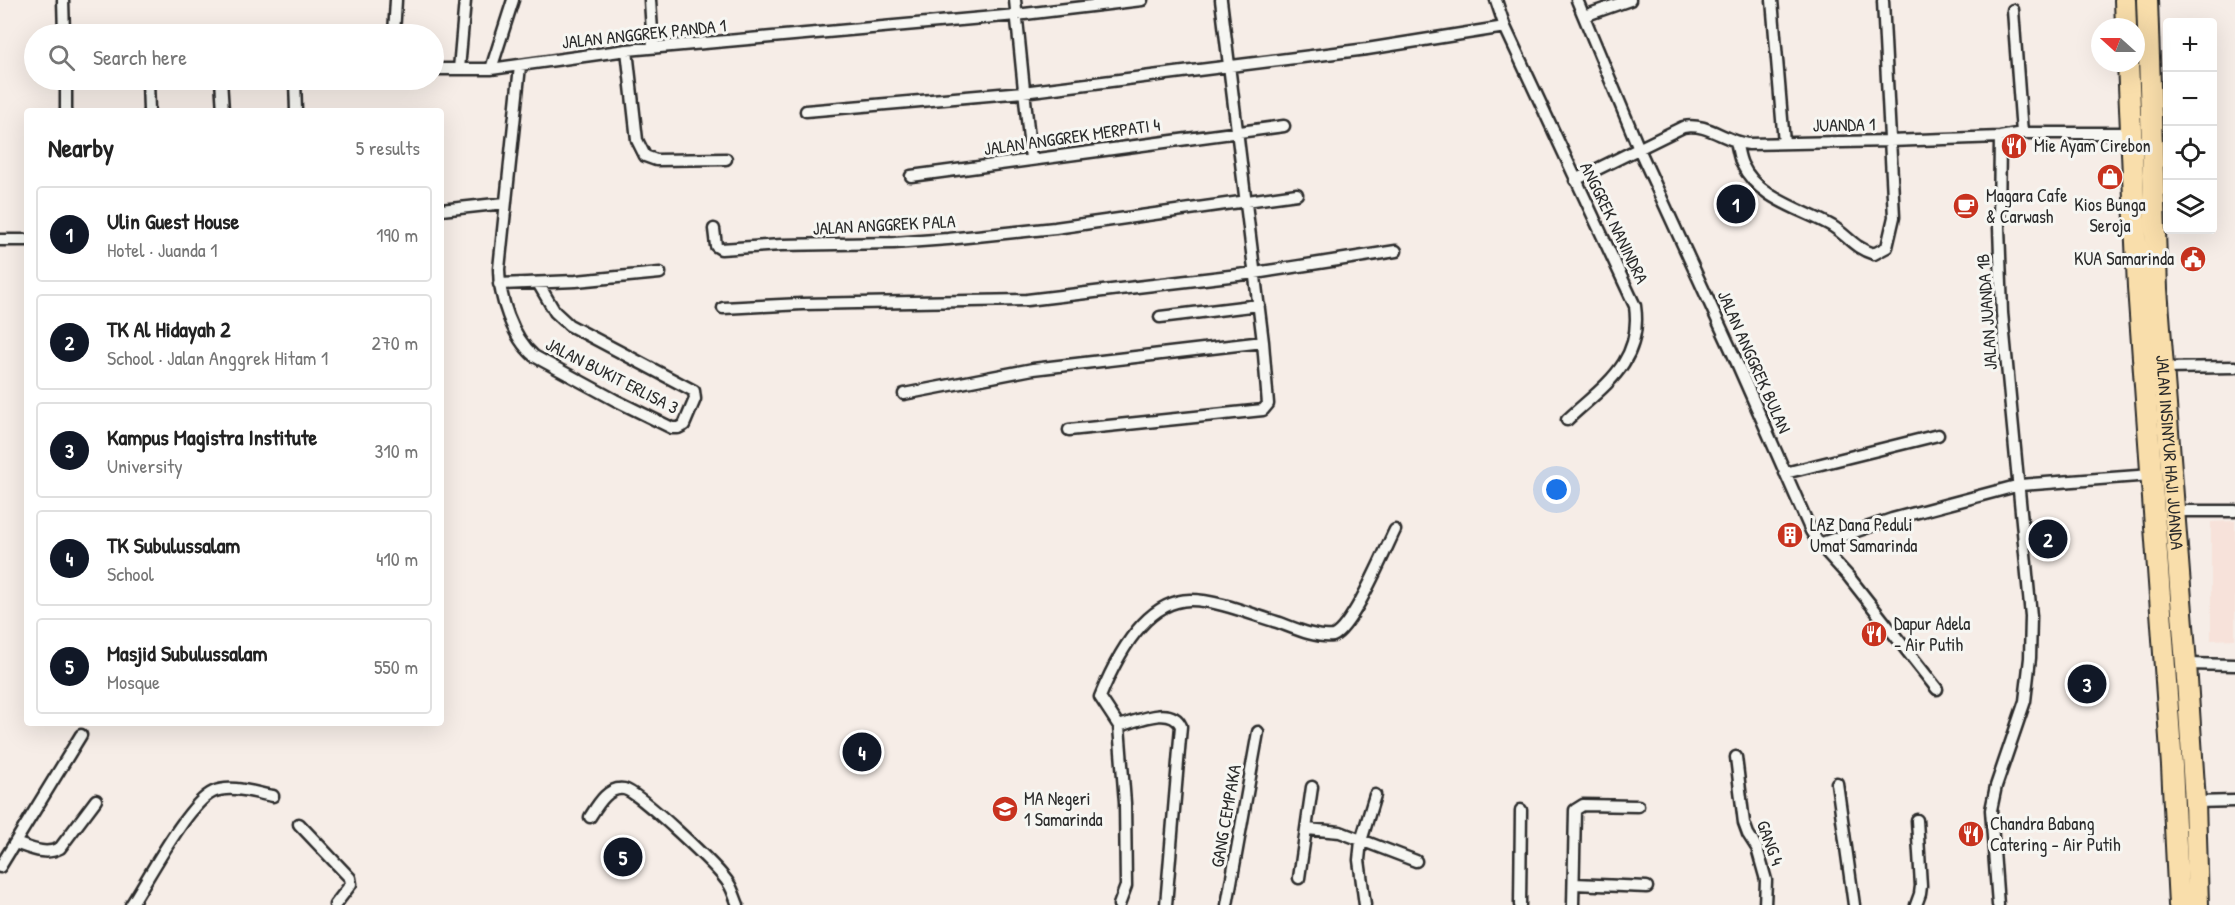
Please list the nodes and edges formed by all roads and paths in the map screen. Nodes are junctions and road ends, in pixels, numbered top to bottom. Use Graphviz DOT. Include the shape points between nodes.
graph roads {
  1 [pos="63,0"];
  2 [pos="396,0"];
  3 [pos="465,0"];
  4 [pos="513,0"];
  5 [pos="650,0"];
  6 [pos="1015,0"];
  7 [pos="1142,0"];
  8 [pos="1221,0"];
  9 [pos="1496,0"];
  10 [pos="1577,0"];
  11 [pos="1630,0"];
  12 [pos="1772,0"];
  13 [pos="2125,0"];
  14 [pos="2147,0"];
  15 [pos="1883,1"];
  16 [pos="2013,10"];
  17 [pos="1016,15"];
  18 [pos="1584,16"];
  19 [pos="2126,18"];
  20 [pos="64,24"];
  21 [pos="395,24"];
  22 [pos="1504,27"];
  23 [pos="653,47"];
  24 [pos="627,50"];
  25 [pos="1230,65"];
  26 [pos="520,66"];
  27 [pos="444,69"];
  28 [pos="459,69"];
  29 [pos="491,69"];
  30 [pos="2128,72"];
  31 [pos="66,90"];
  32 [pos="148,90"];
  33 [pos="222,90"];
  34 [pos="295,90"];
  35 [pos="1023,92"];
  36 [pos="66,108"];
  37 [pos="149,108"];
  38 [pos="223,108"];
  39 [pos="296,108"];
  40 [pos="806,111"];
  41 [pos="1284,126"];
  42 [pos="1238,132"];
  43 [pos="2130,133"];
  44 [pos="2022,134"];
  45 [pos="2000,137"];
  46 [pos="1890,141"];
  47 [pos="1736,142"];
  48 [pos="1784,143"];
  49 [pos="1639,149"];
  50 [pos="726,159"];
  51 [pos="1031,159"];
  52 [pos="911,176"];
  53 [pos="1575,180"];
  54 [pos="1298,194"];
  55 [pos="1246,202"];
  56 [pos="505,203"];
  57 [pos="444,210"];
  58 [pos="714,229"];
  59 [pos="0,240"];
  60 [pos="24,240"];
  61 [pos="1396,250"];
  62 [pos="660,273"];
  63 [pos="1255,273"];
  64 [pos="538,283"];
  65 [pos="499,284"];
  66 [pos="2147,286"];
  67 [pos="1259,305"];
  68 [pos="723,308"];
  69 [pos="1160,317"];
  70 [pos="1263,342"];
  71 [pos="2162,368"];
  72 [pos="2235,368"];
  73 [pos="904,394"];
  74 [pos="1567,420"];
  75 [pos="1069,430"];
  76 [pos="1938,435"];
  77 [pos="1785,473"];
  78 [pos="2151,475"];
  79 [pos="2020,485"];
  80 [pos="2173,511"];
  81 [pos="2235,511"];
  82 [pos="1395,530"];
  83 [pos="1819,544"];
  84 [pos="2186,664"];
  85 [pos="2235,665"];
  86 [pos="1937,689"];
  87 [pos="1119,726"];
  88 [pos="1258,732"];
  89 [pos="81,735"];
  90 [pos="1736,757"];
  91 [pos="1837,783"];
  92 [pos="1312,787"];
  93 [pos="1375,795"];
  94 [pos="273,796"];
  95 [pos="96,800"];
  96 [pos="2235,801"];
  97 [pos="2195,802"];
  98 [pos="1638,806"];
  99 [pos="1521,810"];
  100 [pos="590,817"];
  101 [pos="1917,820"];
  102 [pos="299,824"];
  103 [pos="1307,829"];
  104 [pos="1361,841"];
  105 [pos="15,843"];
  106 [pos="1416,861"];
  107 [pos="0,867"];
  108 [pos="1299,878"];
  109 [pos="1574,884"];
  110 [pos="1647,886"];
  111 [pos="132,905"];
  112 [pos="335,905"];
  113 [pos="738,905"];
  114 [pos="1119,905"];
  115 [pos="1166,905"];
  116 [pos="1227,905"];
  117 [pos="1365,905"];
  118 [pos="1520,905"];
  119 [pos="1573,905"];
  120 [pos="1765,905"];
  121 [pos="1854,905"];
  122 [pos="1916,905"];
  123 [pos="1998,905"];
  124 [pos="2179,905"];
  125 [pos="2198,905"];
  1 -- 20 [label="street"];
  2 -- 21 [label="street"];
  3 -- 28 [label="street"];
  4 -- 29 [label="street"];
  5 -- 23 [label="street"];
  6 -- 17 [label="street"];
  7 -- 17 [label="street, JALAN ANGGREK PANDA 1"];
  8 -- 25 [label="street"];
  9 -- 22 [label="street, ANGGREK NANINDRA"];
  10 -- 18 [label="street, JALAN ANGGREK BULAN"];
  11 -- 18 [label="street"];
  12 -- 48 [label="street"];
  13 -- 19 [label="highway"];
  14 -- 66 [label="highway, JALAN INSINYUR HAJI JUANDA"];
  15 -- 46 [label="street"];
  16 -- 44 [label="street"];
  17 -- 23 [label="street, JALAN ANGGREK PANDA 1"];
  17 -- 35 [label="street"];
  18 -- 49 [label="street, JALAN ANGGREK BULAN"];
  22 -- 25 [label="street"];
  22 -- 53 [label="street, ANGGREK NANINDRA"];
  23 -- 24 [label="street, JALAN ANGGREK PANDA 1"];
  24 -- 26 [label="street, JALAN ANGGREK PANDA 1"];
  24 -- 50 [label="street" via="637,140 645,156 656,160"];
  25 -- 35 [label="street"];
  25 -- 42 [label="street"];
  26 -- 29 [label="street, JALAN ANGGREK PANDA 1"];
  26 -- 56 [label="street, JALAN BUKIT ERLISA 3"];
  27 -- 28 [label="street, JALAN ANGGREK PANDA 1"];
  28 -- 29 [label="street, JALAN ANGGREK PANDA 1"];
  30 -- 43 [label="highway, JALAN INSINYUR HAJI JUANDA"];
  31 -- 36 [label="street"];
  32 -- 37 [label="street"];
  33 -- 38 [label="street"];
  34 -- 39 [label="street"];
  35 -- 40 [label="street"];
  35 -- 51 [label="street"];
  41 -- 42 [label="street, JALAN ANGGREK MERPATI 4"];
  42 -- 51 [label="street, JALAN ANGGREK MERPATI 4"];
  42 -- 55 [label="street"];
  43 -- 44 [label="street, JUANDA 1"];
  43 -- 66 [label="highway, JALAN INSINYUR HAJI JUANDA"];
  44 -- 45 [label="street, JUANDA 1"];
  45 -- 46 [label="street, JUANDA 1"];
  45 -- 79 [label="street, JALAN JUANDA 1B" via="1999,272"];
  46 -- 47 [label="street" via="1894,217 1887,247 1874,254 1861,250 1834,227 1780,202 1759,186 1742,165"];
  46 -- 48 [label="street, JUANDA 1"];
  47 -- 48 [label="street, JUANDA 1"];
  47 -- 49 [label="street, JUANDA 1" via="1701,126 1691,126"];
  49 -- 53 [label="street, JUANDA 1"];
  49 -- 77 [label="street, JALAN ANGGREK BULAN"];
  51 -- 52 [label="street, JALAN ANGGREK MERPATI 4"];
  53 -- 74 [label="street, ANGGREK NANINDRA" via="1633,300 1636,327 1625,364"];
  54 -- 55 [label="street"];
  55 -- 58 [label="street, JALAN ANGGREK PALA" via="921,242 721,249 716,246"];
  55 -- 63 [label="street"];
  56 -- 57 [label="street"];
  56 -- 65 [label="street, JALAN BUKIT ERLISA 3"];
  59 -- 60 [label="street"];
  61 -- 63 [label="street"];
  62 -- 64 [label="street"];
  63 -- 67 [label="street"];
  63 -- 68 [label="street" via="1027,300"];
  64 -- 65 [label="street"];
  64 -- 65 [label="street, JALAN BUKIT ERLISA 3" via="555,312 569,326 694,391 696,397 686,423 672,428 534,356 515,332"];
  66 -- 71 [label="highway, JALAN INSINYUR HAJI JUANDA"];
  66 -- 78 [label="highway, JALAN INSINYUR HAJI JUANDA"];
  67 -- 69 [label="street"];
  67 -- 70 [label="street"];
  70 -- 73 [label="street" via="1033,369"];
  70 -- 75 [label="street" via="1269,401 1263,410"];
  71 -- 72 [label="street"];
  71 -- 80 [label="highway, JALAN INSINYUR HAJI JUANDA"];
  76 -- 77 [label="street"];
  77 -- 83 [label="street, JALAN ANGGREK BULAN"];
  78 -- 79 [label="street"];
  78 -- 124 [label="highway, JALAN INSINYUR HAJI JUANDA"];
  79 -- 83 [label="street" via="1892,519"];
  79 -- 123 [label="street, JALAN JUANDA 1B" via="2031,616 2030,658 2025,701 1991,810"];
  80 -- 81 [label="street"];
  80 -- 84 [label="highway, JALAN INSINYUR HAJI JUANDA"];
  82 -- 87 [label="street" via="1355,609 1334,636 1314,634 1202,601 1180,601 1159,611 1120,651 1100,697"];
  83 -- 86 [label="street, JALAN ANGGREK BULAN"];
  84 -- 85 [label="street"];
  84 -- 97 [label="highway, JALAN INSINYUR HAJI JUANDA"];
  87 -- 114 [label="street" via="1126,886"];
  87 -- 115 [label="street" via="1160,715 1173,717 1181,726"];
  88 -- 116 [label="street, GANG CEMPAKA"];
  89 -- 105 [label="street"];
  90 -- 120 [label="street, GANG 4" via="1744,823 1757,848 1766,880"];
  91 -- 121 [label="street"];
  92 -- 103 [label="street"];
  93 -- 104 [label="street"];
  94 -- 111 [label="street" via="229,788 213,792 201,801"];
  95 -- 105 [label="street" via="53,852"];
  96 -- 97 [label="street"];
  97 -- 125 [label="highway, JALAN INSINYUR HAJI JUANDA"];
  98 -- 109 [label="street" via="1583,805 1575,810"];
  99 -- 118 [label="street"];
  100 -- 113 [label="street" via="613,790 624,789 639,797 707,858 729,884"];
  101 -- 122 [label="street" via="1921,886"];
  102 -- 112 [label="street" via="350,878 351,884"];
  103 -- 104 [label="street" via="1340,832"];
  103 -- 108 [label="street"];
  104 -- 106 [label="street"];
  104 -- 117 [label="street" via="1359,860"];
  105 -- 107 [label="street"];
  109 -- 110 [label="street"];
  109 -- 119 [label="street"];
}
